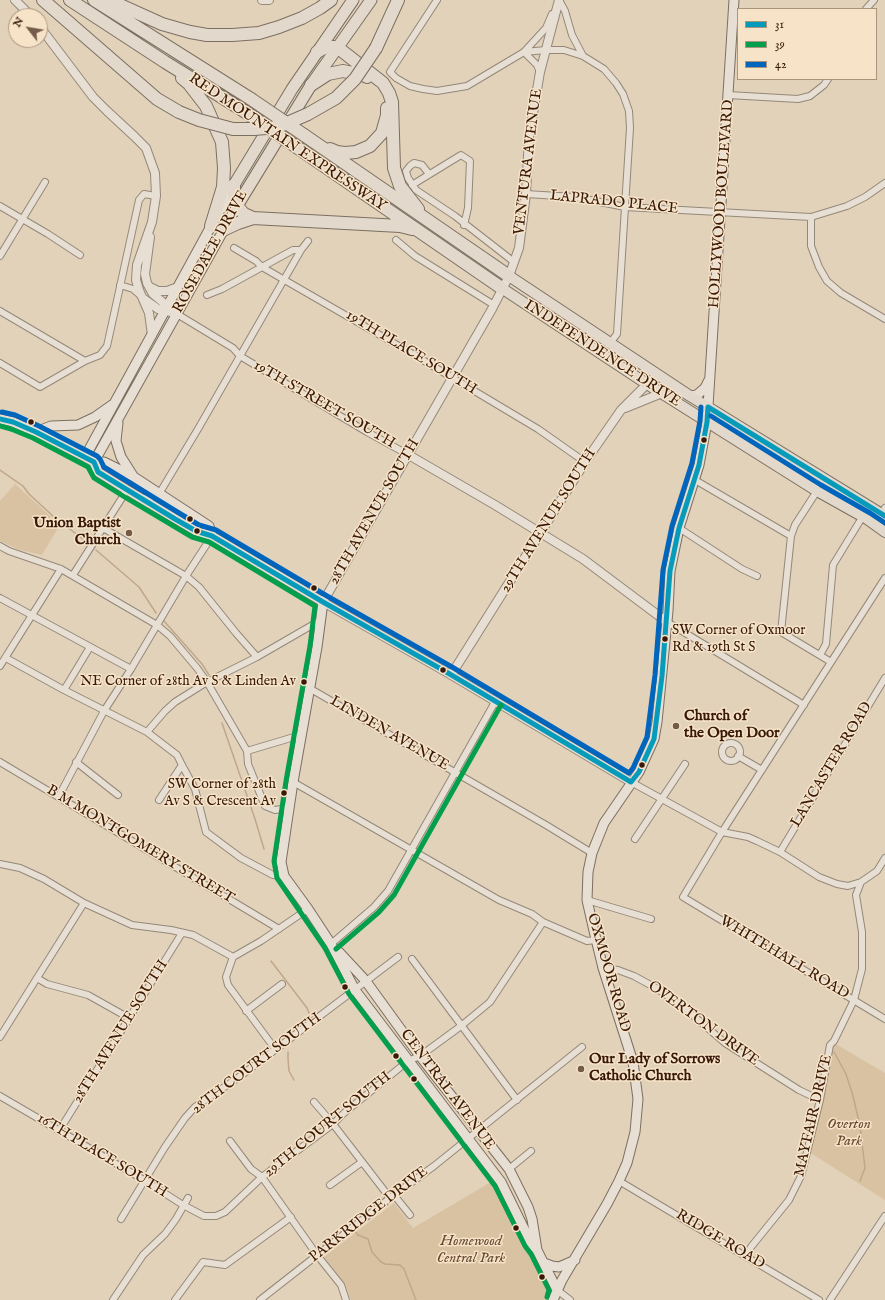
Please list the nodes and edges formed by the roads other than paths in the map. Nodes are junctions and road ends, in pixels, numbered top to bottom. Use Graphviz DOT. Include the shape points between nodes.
graph roads {
  1 [pos="15,0"];
  2 [pos="43,0"];
  3 [pos="70,0"];
  4 [pos="94,0"];
  5 [pos="109,0"];
  6 [pos="262,0"];
  7 [pos="269,0"];
  8 [pos="331,0"];
  9 [pos="353,0"];
  10 [pos="370,0"];
  11 [pos="398,0"];
  12 [pos="437,0"];
  13 [pos="559,0"];
  14 [pos="734,0"];
  15 [pos="874,0"];
  16 [pos="23,8"];
  17 [pos="867,8"];
  18 [pos="48,38"];
  19 [pos="337,47"];
  20 [pos="546,50"];
  21 [pos="317,52"];
  22 [pos="524,52"];
  23 [pos="583,56"];
  24 [pos="165,62"];
  25 [pos="540,72"];
  26 [pos="827,80"];
  27 [pos="311,86"];
  28 [pos="728,95"];
  29 [pos="308,138"];
  30 [pos="429,174"];
  31 [pos="45,182"];
  32 [pos="234,185"];
  33 [pos="412,185"];
  34 [pos="884,185"];
  35 [pos="526,194"];
  36 [pos="156,196"];
  37 [pos="0,206"];
  38 [pos="237,206"];
  39 [pos="625,207"];
  40 [pos="720,213"];
  41 [pos="424,217"];
  42 [pos="811,217"];
  43 [pos="253,218"];
  44 [pos="22,220"];
  45 [pos="152,222"];
  46 [pos="464,225"];
  47 [pos="217,228"];
  48 [pos="420,231"];
  49 [pos="396,240"];
  50 [pos="308,241"];
  51 [pos="234,248"];
  52 [pos="301,250"];
  53 [pos="80,255"];
  54 [pos="0,256"];
  55 [pos="514,262"];
  56 [pos="262,267"];
  57 [pos="509,276"];
  58 [pos="284,280"];
  59 [pos="120,285"];
  60 [pos="150,287"];
  61 [pos="178,287"];
  62 [pos="503,289"];
  63 [pos="207,296"];
  64 [pos="142,297"];
  65 [pos="494,305"];
  66 [pos="166,308"];
  67 [pos="0,311"];
  68 [pos="177,314"];
  69 [pos="885,319"];
  70 [pos="152,335"];
  71 [pos="610,343"];
  72 [pos="240,356"];
  73 [pos="85,361"];
  74 [pos="0,363"];
  75 [pos="658,375"];
  76 [pos="711,375"];
  77 [pos="452,378"];
  78 [pos="647,384"];
  79 [pos="662,393"];
  80 [pos="690,396"];
  81 [pos="114,403"];
  82 [pos="708,407"];
  83 [pos="621,410"];
  84 [pos="119,417"];
  85 [pos="0,419"];
  86 [pos="707,422"];
  87 [pos="36,432"];
  88 [pos="775,449"];
  89 [pos="407,454"];
  90 [pos="84,457"];
  91 [pos="768,459"];
  92 [pos="94,462"];
  93 [pos="586,462"];
  94 [pos="814,472"];
  95 [pos="134,477"];
  96 [pos="695,480"];
  97 [pos="834,485"];
  98 [pos="127,490"];
  99 [pos="818,491"];
  100 [pos="159,494"];
  101 [pos="142,499"];
  102 [pos="884,512"];
  103 [pos="865,518"];
  104 [pos="103,528"];
  105 [pos="679,528"];
  106 [pos="885,528"];
  107 [pos="885,532"];
  108 [pos="540,534"];
  109 [pos="212,536"];
  110 [pos="791,536"];
  111 [pos="0,546"];
  112 [pos="61,569"];
  113 [pos="73,575"];
  114 [pos="186,576"];
  115 [pos="757,576"];
  116 [pos="885,578"];
  117 [pos="0,598"];
  118 [pos="323,602"];
  119 [pos="33,615"];
  120 [pos="321,620"];
  121 [pos="667,622"];
  122 [pos="156,625"];
  123 [pos="90,647"];
  124 [pos="820,655"];
  125 [pos="257,657"];
  126 [pos="6,658"];
  127 [pos="831,662"];
  128 [pos="0,666"];
  129 [pos="131,669"];
  130 [pos="451,676"];
  131 [pos="885,678"];
  132 [pos="207,682"];
  133 [pos="309,688"];
  134 [pos="64,690"];
  135 [pos="495,702"];
  136 [pos="804,705"];
  137 [pos="104,711"];
  138 [pos="147,732"];
  139 [pos="302,736"];
  140 [pos="247,751"];
  141 [pos="738,756"];
  142 [pos="0,762"];
  143 [pos="76,762"];
  144 [pos="685,764"];
  145 [pos="182,765"];
  146 [pos="762,770"];
  147 [pos="456,772"];
  148 [pos="293,782"];
  149 [pos="631,782"];
  150 [pos="118,795"];
  151 [pos="59,796"];
  152 [pos="661,799"];
  153 [pos="159,800"];
  154 [pos="289,808"];
  155 [pos="722,832"];
  156 [pos="635,839"];
  157 [pos="411,849"];
  158 [pos="780,852"];
  159 [pos="592,853"];
  160 [pos="885,858"];
  161 [pos="281,862"];
  162 [pos="0,864"];
  163 [pos="284,876"];
  164 [pos="861,882"];
  165 [pos="848,886"];
  166 [pos="856,895"];
  167 [pos="587,900"];
  168 [pos="84,903"];
  169 [pos="308,909"];
  170 [pos="651,920"];
  171 [pos="543,922"];
  172 [pos="279,929"];
  173 [pos="182,933"];
  174 [pos="596,940"];
  175 [pos="331,944"];
  176 [pos="233,957"];
  177 [pos="398,957"];
  178 [pos="412,959"];
  179 [pos="603,968"];
  180 [pos="37,978"];
  181 [pos="366,981"];
  182 [pos="282,984"];
  183 [pos="355,990"];
  184 [pos="854,1000"];
  185 [pos="246,1010"];
  186 [pos="129,1018"];
  187 [pos="885,1019"];
  188 [pos="461,1026"];
  189 [pos="0,1037"];
  190 [pos="582,1047"];
  191 [pos="275,1049"];
  192 [pos="420,1056"];
  193 [pos="408,1061"];
  194 [pos="0,1096"];
  195 [pos="517,1100"];
  196 [pos="820,1100"];
  197 [pos="314,1102"];
  198 [pos="333,1124"];
  199 [pos="59,1131"];
  200 [pos="478,1131"];
  201 [pos="468,1139"];
  202 [pos="230,1140"];
  203 [pos="531,1151"];
  204 [pos="362,1162"];
  205 [pos="509,1169"];
  206 [pos="262,1177"];
  207 [pos="144,1180"];
  208 [pos="619,1181"];
  209 [pos="330,1186"];
  210 [pos="392,1197"];
  211 [pos="188,1198"];
  212 [pos="183,1205"];
  213 [pos="410,1215"];
  214 [pos="204,1216"];
  215 [pos="885,1216"];
  216 [pos="291,1217"];
  217 [pos="121,1219"];
  218 [pos="538,1250"];
  219 [pos="317,1255"];
  220 [pos="746,1256"];
  221 [pos="575,1260"];
  222 [pos="544,1263"];
  223 [pos="557,1290"];
  224 [pos="113,1300"];
  225 [pos="175,1300"];
  226 [pos="260,1300"];
  227 [pos="346,1300"];
  228 [pos="553,1300"];
  229 [pos="570,1300"];
  230 [pos="819,1300"];
  231 [pos="830,1300"];
  1 -- 16 [label="street"];
  2 -- 11 [label="highway, bridge" via="157,99 179,112 205,122 233,129 254,129 278,127 336,98 355,79 376,48"];
  3 -- 24 [label="highway, RED MOUNTAIN EXPRESSWAY"];
  4 -- 29 [label="highway, RED MOUNTAIN EXPRESSWAY, bridge"];
  5 -- 8 [label="highway" via="162,24 183,30 207,35 232,35 259,33 279,27 302,18"];
  6 -- 7 [label="street"];
  9 -- 21 [label="highway, ROSEDALE DRIVE"];
  10 -- 19 [label="highway, ROSEDALE DRIVE"];
  12 -- 22 [label="street" via="390,72 396,78 423,90 437,91 467,86"];
  13 -- 20 [label="street, VENTURA AVENUE"];
  13 -- 22 [label="street" via="546,28"];
  13 -- 23 [label="street"];
  14 -- 28 [label="main road, HOLLYWOOD BOULEVARD"];
  15 -- 17 [label="street"];
  18 -- 36 [label="street" via="93,97 146,148 155,173"];
  19 -- 21 [label="highway" via="326,47"];
  19 -- 27 [label="highway, ROSEDALE DRIVE"];
  19 -- 41 [label="highway" via="383,82 389,93 392,102 394,168 402,187"];
  20 -- 22 [label="street"];
  20 -- 23 [label="street" via="564,50"];
  20 -- 25 [label="street, VENTURA AVENUE"];
  21 -- 32 [label="highway, ROSEDALE DRIVE"];
  22 -- 25 [label="street" via="537,65"];
  23 -- 39 [label="street" via="604,69 616,83 629,111"];
  24 -- 47 [label="highway" via="189,84 206,106 222,142 223,188"];
  24 -- 48 [label="highway, RED MOUNTAIN EXPRESSWAY, bridge" via="244,111"];
  25 -- 35 [label="street, VENTURA AVENUE" via="529,137"];
  26 -- 28 [label="street" via="810,96 798,99"];
  27 -- 29 [label="highway" via="328,74 343,71 363,75 379,87 385,97 387,115 382,133 370,146 356,152 337,152"];
  27 -- 38 [label="highway, ROSEDALE DRIVE"];
  28 -- 40 [label="main road, HOLLYWOOD BOULEVARD"];
  29 -- 41 [label="highway, RED MOUNTAIN EXPRESSWAY"];
  30 -- 33 [label="street"];
  30 -- 33 [label="street" via="422,165 414,163 406,171"];
  30 -- 46 [label="street" via="461,155 470,161 468,208"];
  31 -- 44 [label="street"];
  32 -- 38 [label="highway"];
  32 -- 47 [label="main road, ROSEDALE DRIVE"];
  33 -- 46 [label="street"];
  34 -- 42 [label="street, LAPRADO PLACE" via="847,206"];
  35 -- 39 [label="street, LAPRADO PLACE" via="575,197"];
  35 -- 55 [label="street, VENTURA AVENUE" via="519,248"];
  36 -- 45 [label="street"];
  36 -- 59 [label="street" via="144,194 139,200"];
  37 -- 44 [label="street"];
  38 -- 43 [label="highway" via="244,214"];
  38 -- 47 [label="main road, ROSEDALE DRIVE"];
  39 -- 40 [label="street, LAPRADO PLACE"];
  39 -- 71 [label="street" via="617,334"];
  40 -- 42 [label="street, LAPRADO PLACE"];
  40 -- 76 [label="main road, HOLLYWOOD BOULEVARD"];
  41 -- 57 [label="highway, RED MOUNTAIN EXPRESSWAY"];
  42 -- 69 [label="street" via="811,246 818,267 827,281 841,293"];
  43 -- 47 [label="highway"];
  43 -- 48 [label="highway" via="400,226"];
  44 -- 53 [label="street"];
  44 -- 54 [label="street"];
  45 -- 60 [label="street" via="145,274"];
  45 -- 64 [label="street" via="137,266 136,280"];
  46 -- 55 [label="street"];
  47 -- 61 [label="main road, ROSEDALE DRIVE"];
  47 -- 68 [label="main road, ROSEDALE DRIVE"];
  48 -- 62 [label="highway, RED MOUNTAIN EXPRESSWAY"];
  49 -- 65 [label="street" via="415,256"];
  50 -- 52 [label="street"];
  51 -- 56 [label="street, 19TH PLACE SOUTH"];
  52 -- 56 [label="street" via="293,250"];
  52 -- 58 [label="street"];
  55 -- 57 [label="street, VENTURA AVENUE"];
  56 -- 58 [label="street, 19TH PLACE SOUTH"];
  56 -- 63 [label="street"];
  57 -- 62 [label="street, 28TH AVENUE SOUTH"];
  57 -- 71 [label="main road, INDEPENDENCE DRIVE"];
  58 -- 72 [label="street"];
  58 -- 77 [label="street, 19TH PLACE SOUTH"];
  59 -- 64 [label="street" via="133,289"];
  59 -- 73 [label="street" via="107,346 100,355"];
  60 -- 61 [label="street" via="158,291 167,291"];
  60 -- 66 [label="street"];
  61 -- 66 [label="main road, ROSEDALE DRIVE"];
  62 -- 65 [label="street, 28TH AVENUE SOUTH"];
  62 -- 78 [label="main road, INDEPENDENCE DRIVE"];
  64 -- 66 [label="street" via="158,309"];
  64 -- 70 [label="street" via="149,313"];
  65 -- 77 [label="street, 28TH AVENUE SOUTH"];
  66 -- 68 [label="street"];
  66 -- 70 [label="main road, ROSEDALE DRIVE"];
  67 -- 73 [label="street"];
  68 -- 72 [label="street, 19TH STREET SOUTH" via="233,348"];
  68 -- 84 [label="main road, ROSEDALE DRIVE"];
  70 -- 81 [label="main road, ROSEDALE DRIVE"];
  71 -- 75 [label="main road, INDEPENDENCE DRIVE"];
  72 -- 89 [label="street, 19TH STREET SOUTH"];
  72 -- 100 [label="street"];
  73 -- 74 [label="street" via="40,387"];
  75 -- 78 [label="street, 29TH AVENUE SOUTH"];
  75 -- 80 [label="main road, INDEPENDENCE DRIVE"];
  76 -- 80 [label="main road" via="705,388"];
  76 -- 82 [label="main road, HOLLYWOOD BOULEVARD"];
  77 -- 89 [label="street, 28TH AVENUE SOUTH"];
  77 -- 93 [label="street, 19TH PLACE SOUTH" via="538,429"];
  78 -- 79 [label="main road, INDEPENDENCE DRIVE"];
  78 -- 83 [label="street, 29TH AVENUE SOUTH"];
  79 -- 83 [label="street"];
  79 -- 86 [label="main road, INDEPENDENCE DRIVE"];
  80 -- 82 [label="main road, INDEPENDENCE DRIVE"];
  81 -- 87 [label="main road" via="95,418 78,425 51,426"];
  81 -- 90 [label="main road, ROSEDALE DRIVE"];
  82 -- 86 [label="main road, OXMOOR ROAD"];
  82 -- 88 [label="main road, INDEPENDENCE DRIVE"];
  83 -- 93 [label="street, 29TH AVENUE SOUTH"];
  84 -- 92 [label="main road, ROSEDALE DRIVE"];
  84 -- 95 [label="main road" via="116,440 121,457"];
  85 -- 87 [label="main road"];
  86 -- 91 [label="main road, INDEPENDENCE DRIVE"];
  86 -- 96 [label="main road, OXMOOR ROAD"];
  87 -- 90 [label="main road"];
  88 -- 91 [label="street"];
  88 -- 94 [label="main road, INDEPENDENCE DRIVE"];
  89 -- 108 [label="street, 19TH STREET SOUTH"];
  89 -- 118 [label="street, 28TH AVENUE SOUTH"];
  90 -- 92 [label="main road"];
  91 -- 99 [label="main road, INDEPENDENCE DRIVE"];
  92 -- 95 [label="main road" via="104,462"];
  92 -- 98 [label="main road" via="98,472"];
  93 -- 108 [label="street, 29TH AVENUE SOUTH"];
  94 -- 97 [label="main road, INDEPENDENCE DRIVE"];
  94 -- 99 [label="street"];
  95 -- 100 [label="main road"];
  96 -- 105 [label="main road, OXMOOR ROAD"];
  96 -- 110 [label="street"];
  97 -- 99 [label="street"];
  97 -- 102 [label="main road, INDEPENDENCE DRIVE"];
  98 -- 101 [label="main road"];
  98 -- 104 [label="street"];
  99 -- 103 [label="main road, INDEPENDENCE DRIVE"];
  99 -- 110 [label="street" via="795,525"];
  100 -- 101 [label="street"];
  100 -- 109 [label="main road" via="209,526"];
  101 -- 109 [label="main road" via="196,531"];
  102 -- 103 [label="street"];
  102 -- 106 [label="street"];
  103 -- 107 [label="main road, INDEPENDENCE DRIVE"];
  103 -- 124 [label="street" via="833,565 826,644"];
  104 -- 113 [label="street"];
  104 -- 114 [label="street"];
  105 -- 115 [label="street"];
  105 -- 121 [label="main road, OXMOOR ROAD" via="670,571"];
  108 -- 121 [label="street, 19TH STREET SOUTH" via="583,559"];
  108 -- 130 [label="street, 29TH AVENUE SOUTH"];
  109 -- 114 [label="street"];
  109 -- 118 [label="main road"];
  110 -- 124 [label="street" via="781,632"];
  111 -- 112 [label="street"];
  112 -- 113 [label="street"];
  112 -- 119 [label="street"];
  113 -- 122 [label="street"];
  114 -- 122 [label="street"];
  114 -- 125 [label="street" via="199,587"];
  116 -- 127 [label="street"];
  117 -- 119 [label="street"];
  118 -- 120 [label="main road, 28TH AVENUE SOUTH"];
  118 -- 130 [label="street"];
  119 -- 123 [label="street"];
  119 -- 126 [label="street"];
  120 -- 125 [label="street"];
  120 -- 133 [label="main road, 28TH AVENUE SOUTH"];
  121 -- 136 [label="street"];
  121 -- 149 [label="main road, OXMOOR ROAD" via="654,739 639,772"];
  122 -- 129 [label="street"];
  122 -- 132 [label="street" via="170,636"];
  123 -- 129 [label="street"];
  123 -- 134 [label="street"];
  124 -- 127 [label="street"];
  125 -- 132 [label="street"];
  126 -- 128 [label="street"];
  126 -- 134 [label="street"];
  127 -- 136 [label="street"];
  129 -- 137 [label="street"];
  130 -- 135 [label="street"];
  131 -- 158 [label="street, LANCASTER ROAD"];
  132 -- 138 [label="street" via="165,710"];
  132 -- 140 [label="street"];
  133 -- 139 [label="main road, 28TH AVENUE SOUTH"];
  133 -- 147 [label="street, LINDEN AVENUE"];
  134 -- 137 [label="street"];
  135 -- 147 [label="street"];
  135 -- 149 [label="street"];
  136 -- 146 [label="street"];
  137 -- 138 [label="street"];
  137 -- 143 [label="street"];
  138 -- 145 [label="street" via="177,755"];
  139 -- 140 [label="street"];
  139 -- 148 [label="main road, 28TH AVENUE SOUTH"];
  140 -- 154 [label="street" via="248,764 265,806 275,810"];
  141 -- 146 [label="street"];
  142 -- 151 [label="street, B M MONTGOMERY STREET"];
  143 -- 150 [label="street"];
  143 -- 151 [label="street"];
  144 -- 152 [label="street"];
  145 -- 153 [label="street"];
  145 -- 163 [label="street" via="195,789 206,832 241,858 273,875"];
  146 -- 155 [label="street"];
  147 -- 157 [label="street"];
  147 -- 159 [label="street, LINDEN AVENUE"];
  148 -- 154 [label="main road, 28TH AVENUE SOUTH"];
  148 -- 157 [label="street"];
  149 -- 152 [label="street"];
  149 -- 159 [label="main road, OXMOOR ROAD" via="604,823"];
  151 -- 172 [label="street, B M MONTGOMERY STREET"];
  152 -- 155 [label="street"];
  152 -- 156 [label="street"];
  154 -- 161 [label="main road, 28TH AVENUE SOUTH"];
  155 -- 158 [label="street" via="748,837"];
  155 -- 184 [label="street, WHITEHALL ROAD" via="683,897"];
  157 -- 171 [label="street" via="499,900 532,914"];
  157 -- 175 [label="street" via="383,897"];
  158 -- 165 [label="street" via="819,877"];
  159 -- 167 [label="main road, OXMOOR ROAD"];
  160 -- 164 [label="street" via="877,871"];
  161 -- 163 [label="main road, CENTRAL AVENUE"];
  162 -- 168 [label="street" via="20,868 44,878"];
  163 -- 169 [label="main road, CENTRAL AVENUE"];
  164 -- 165 [label="street"];
  164 -- 166 [label="street"];
  165 -- 166 [label="street"];
  166 -- 184 [label="street, MAYFAIR DRIVE" via="862,932 862,969"];
  167 -- 170 [label="street"];
  167 -- 174 [label="main road, OXMOOR ROAD"];
  168 -- 173 [label="street" via="132,925"];
  168 -- 180 [label="street"];
  169 -- 172 [label="street"];
  169 -- 175 [label="main road, CENTRAL AVENUE"];
  171 -- 174 [label="street" via="586,941"];
  171 -- 188 [label="street, 29TH COURT SOUTH" via="490,1002"];
  172 -- 176 [label="street"];
  173 -- 176 [label="street" via="193,935"];
  173 -- 186 [label="street, 28TH AVENUE SOUTH"];
  174 -- 179 [label="main road, OXMOOR ROAD"];
  175 -- 181 [label="main road, CENTRAL AVENUE"];
  175 -- 183 [label="main road, CENTRAL AVENUE"];
  176 -- 185 [label="street" via="226,977 228,985"];
  177 -- 181 [label="street, 28TH COURT SOUTH"];
  178 -- 188 [label="street"];
  179 -- 196 [label="street, OVERTON DRIVE" via="634,976 656,988 682,1006 725,1043 799,1090"];
  179 -- 208 [label="main road, OXMOOR ROAD" via="633,1062 638,1099 635,1132 627,1163"];
  180 -- 186 [label="street" via="47,984 88,996"];
  180 -- 189 [label="street"];
  181 -- 183 [label="street, 28TH COURT SOUTH"];
  181 -- 192 [label="main road, CENTRAL AVENUE"];
  182 -- 185 [label="street"];
  183 -- 191 [label="street, 28TH COURT SOUTH"];
  183 -- 193 [label="main road, CENTRAL AVENUE"];
  184 -- 187 [label="street, WHITEHALL ROAD"];
  184 -- 196 [label="street, MAYFAIR DRIVE" via="830,1045"];
  185 -- 191 [label="street"];
  186 -- 199 [label="street, 28TH AVENUE SOUTH"];
  188 -- 192 [label="street, 29TH COURT SOUTH"];
  188 -- 195 [label="street"];
  190 -- 195 [label="street, PARKRIDGE DRIVE"];
  191 -- 207 [label="street, 28TH COURT SOUTH" via="195,1108"];
  192 -- 193 [label="street, 29TH COURT SOUTH"];
  192 -- 200 [label="main road, CENTRAL AVENUE"];
  193 -- 198 [label="street, 29TH COURT SOUTH" via="344,1112"];
  193 -- 201 [label="main road, CENTRAL AVENUE"];
  194 -- 199 [label="street, 16TH PLACE SOUTH"];
  195 -- 200 [label="street, PARKRIDGE DRIVE"];
  196 -- 220 [label="street, MAYFAIR DRIVE" via="797,1185 789,1200"];
  197 -- 198 [label="street"];
  198 -- 204 [label="street"];
  198 -- 206 [label="street, 29TH COURT SOUTH"];
  199 -- 207 [label="street, 16TH PLACE SOUTH"];
  200 -- 201 [label="street, PARKRIDGE DRIVE"];
  200 -- 205 [label="main road, CENTRAL AVENUE"];
  201 -- 210 [label="street, PARKRIDGE DRIVE"];
  201 -- 218 [label="main road, CENTRAL AVENUE" via="501,1182 531,1243"];
  202 -- 206 [label="street" via="251,1169"];
  203 -- 205 [label="street"];
  204 -- 209 [label="street"];
  204 -- 210 [label="street"];
  205 -- 218 [label="main road, CENTRAL AVENUE" via="528,1207"];
  206 -- 214 [label="street, 29TH COURT SOUTH" via="225,1212 216,1216"];
  206 -- 216 [label="street"];
  207 -- 212 [label="street, 16TH PLACE SOUTH"];
  207 -- 217 [label="street, 28TH COURT SOUTH"];
  208 -- 220 [label="street, RIDGE ROAD"];
  208 -- 221 [label="main road, OXMOOR ROAD"];
  210 -- 213 [label="street"];
  210 -- 219 [label="street, PARKRIDGE DRIVE"];
  211 -- 212 [label="street"];
  212 -- 214 [label="street, 16TH PLACE SOUTH"];
  212 -- 224 [label="street" via="166,1234 143,1255"];
  215 -- 231 [label="street"];
  216 -- 219 [label="street"];
  216 -- 225 [label="street" via="226,1265 203,1262"];
  218 -- 222 [label="main road, CENTRAL AVENUE"];
  219 -- 226 [label="street, PARKRIDGE DRIVE"];
  219 -- 227 [label="street" via="341,1286"];
  220 -- 230 [label="street, RIDGE ROAD"];
  221 -- 222 [label="main road" via="559,1267"];
  221 -- 223 [label="main road, OXMOOR ROAD"];
  222 -- 223 [label="main road, CENTRAL AVENUE"];
  223 -- 228 [label="main road, OXMOOR ROAD"];
  223 -- 229 [label="street"];
}
